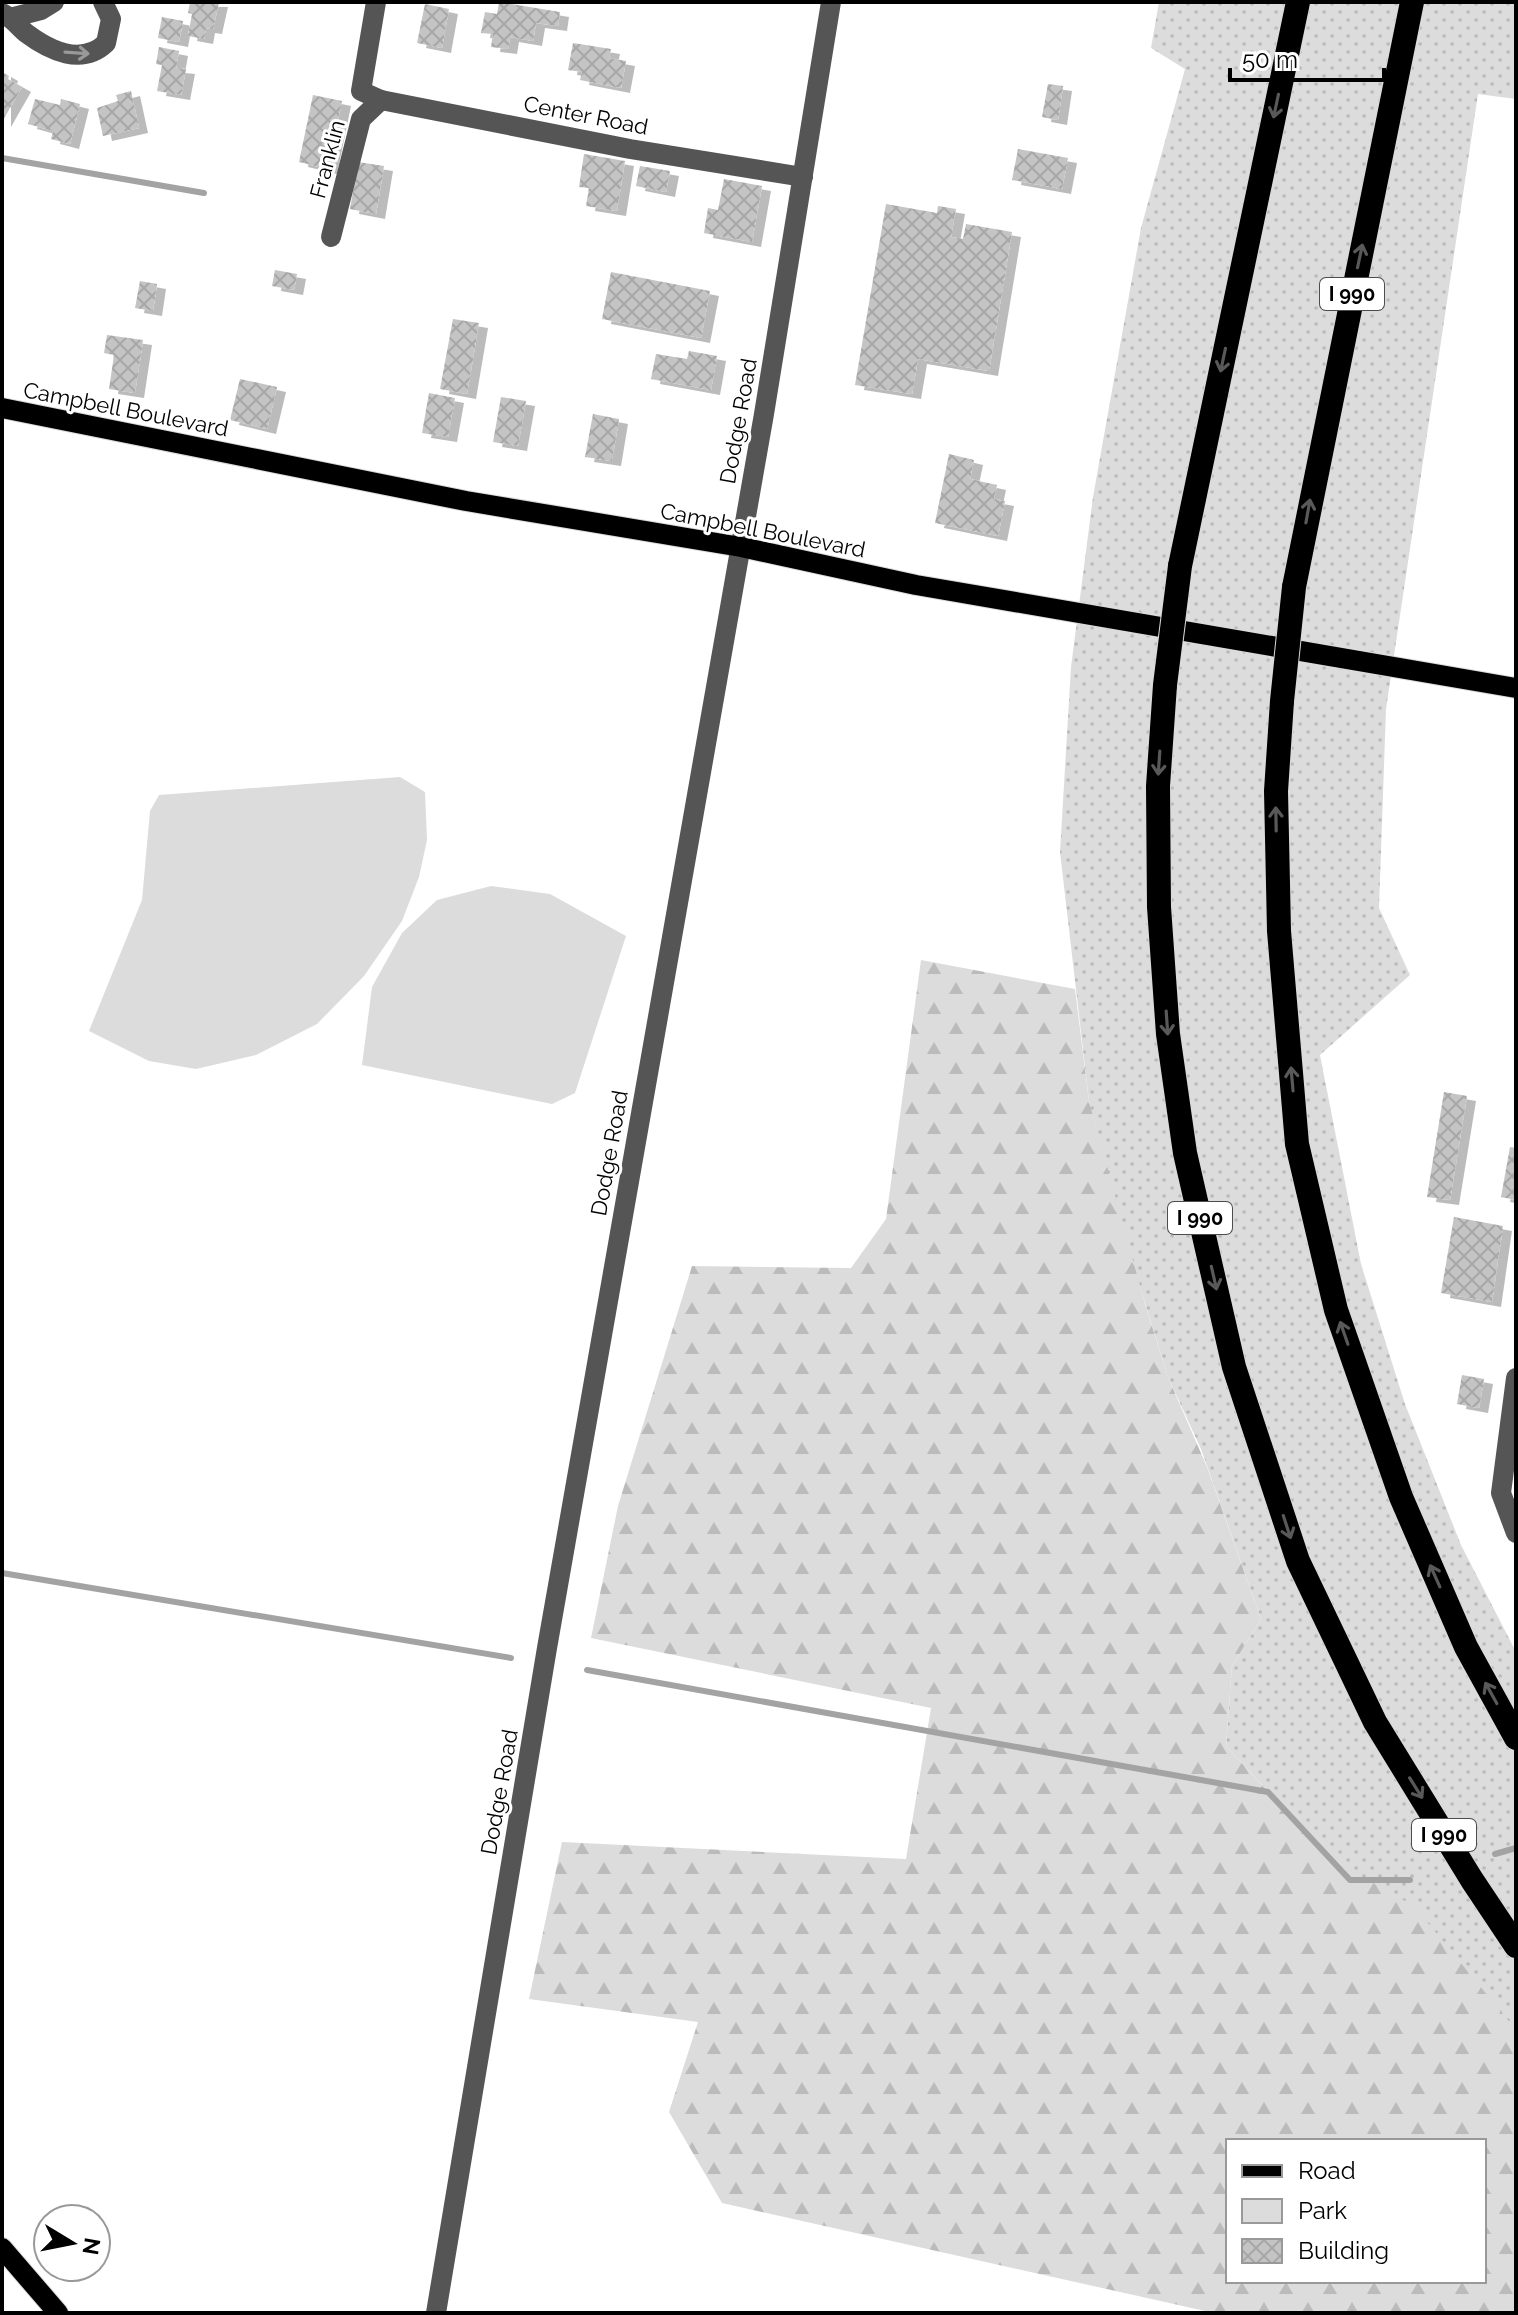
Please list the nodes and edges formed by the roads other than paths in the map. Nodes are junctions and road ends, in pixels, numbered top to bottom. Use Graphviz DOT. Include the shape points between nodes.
graph roads {
  1 [pos="54,2"];
  2 [pos="103,2"];
  3 [pos="376,2"];
  4 [pos="831,2"];
  5 [pos="1298,2"];
  6 [pos="1412,2"];
  7 [pos="6,15"];
  8 [pos="381,100"];
  9 [pos="803,177"];
  10 [pos="331,237"];
  11 [pos="2,408"];
  12 [pos="741,547"];
  13 [pos="1516,688"];
  14 [pos="1516,1378"];
  15 [pos="1516,1533"];
  16 [pos="1516,1738"];
  17 [pos="1516,1946"];
  18 [pos="2,2248"];
  19 [pos="58,2313"];
  20 [pos="436,2313"];
  1 -- 7 [label="street" via="41,10"];
  7 -- 2 [label="street, one-way" via="27,34 79,57 106,43 111,19"];
  3 -- 8 [label="street, Center Road" via="361,91"];
  4 -- 9 [label="street, Dodge Road"];
  5 -- 17 [label="highway, I 990, one-way, bridge" via="1180,566 1165,685 1158,786 1159,907 1168,1034 1185,1153 1234,1367 1298,1561 1375,1722"];
  16 -- 6 [label="highway, I 990, one-way, bridge" via="1466,1647 1401,1497 1336,1310 1297,1144 1279,931 1276,791 1294,587"];
  8 -- 9 [label="street, Center Road"];
  8 -- 10 [label="street, Franklin" via="361,119"];
  9 -- 12 [label="street, Dodge Road"];
  11 -- 12 [label="main road, Campbell Boulevard" via="466,501"];
  12 -- 13 [label="main road, Campbell Boulevard" via="916,585"];
  12 -- 20 [label="street, Dodge Road" via="549,1632"];
  14 -- 15 [label="street" via="1501,1493"];
  18 -- 19 [label="main road"];
}
